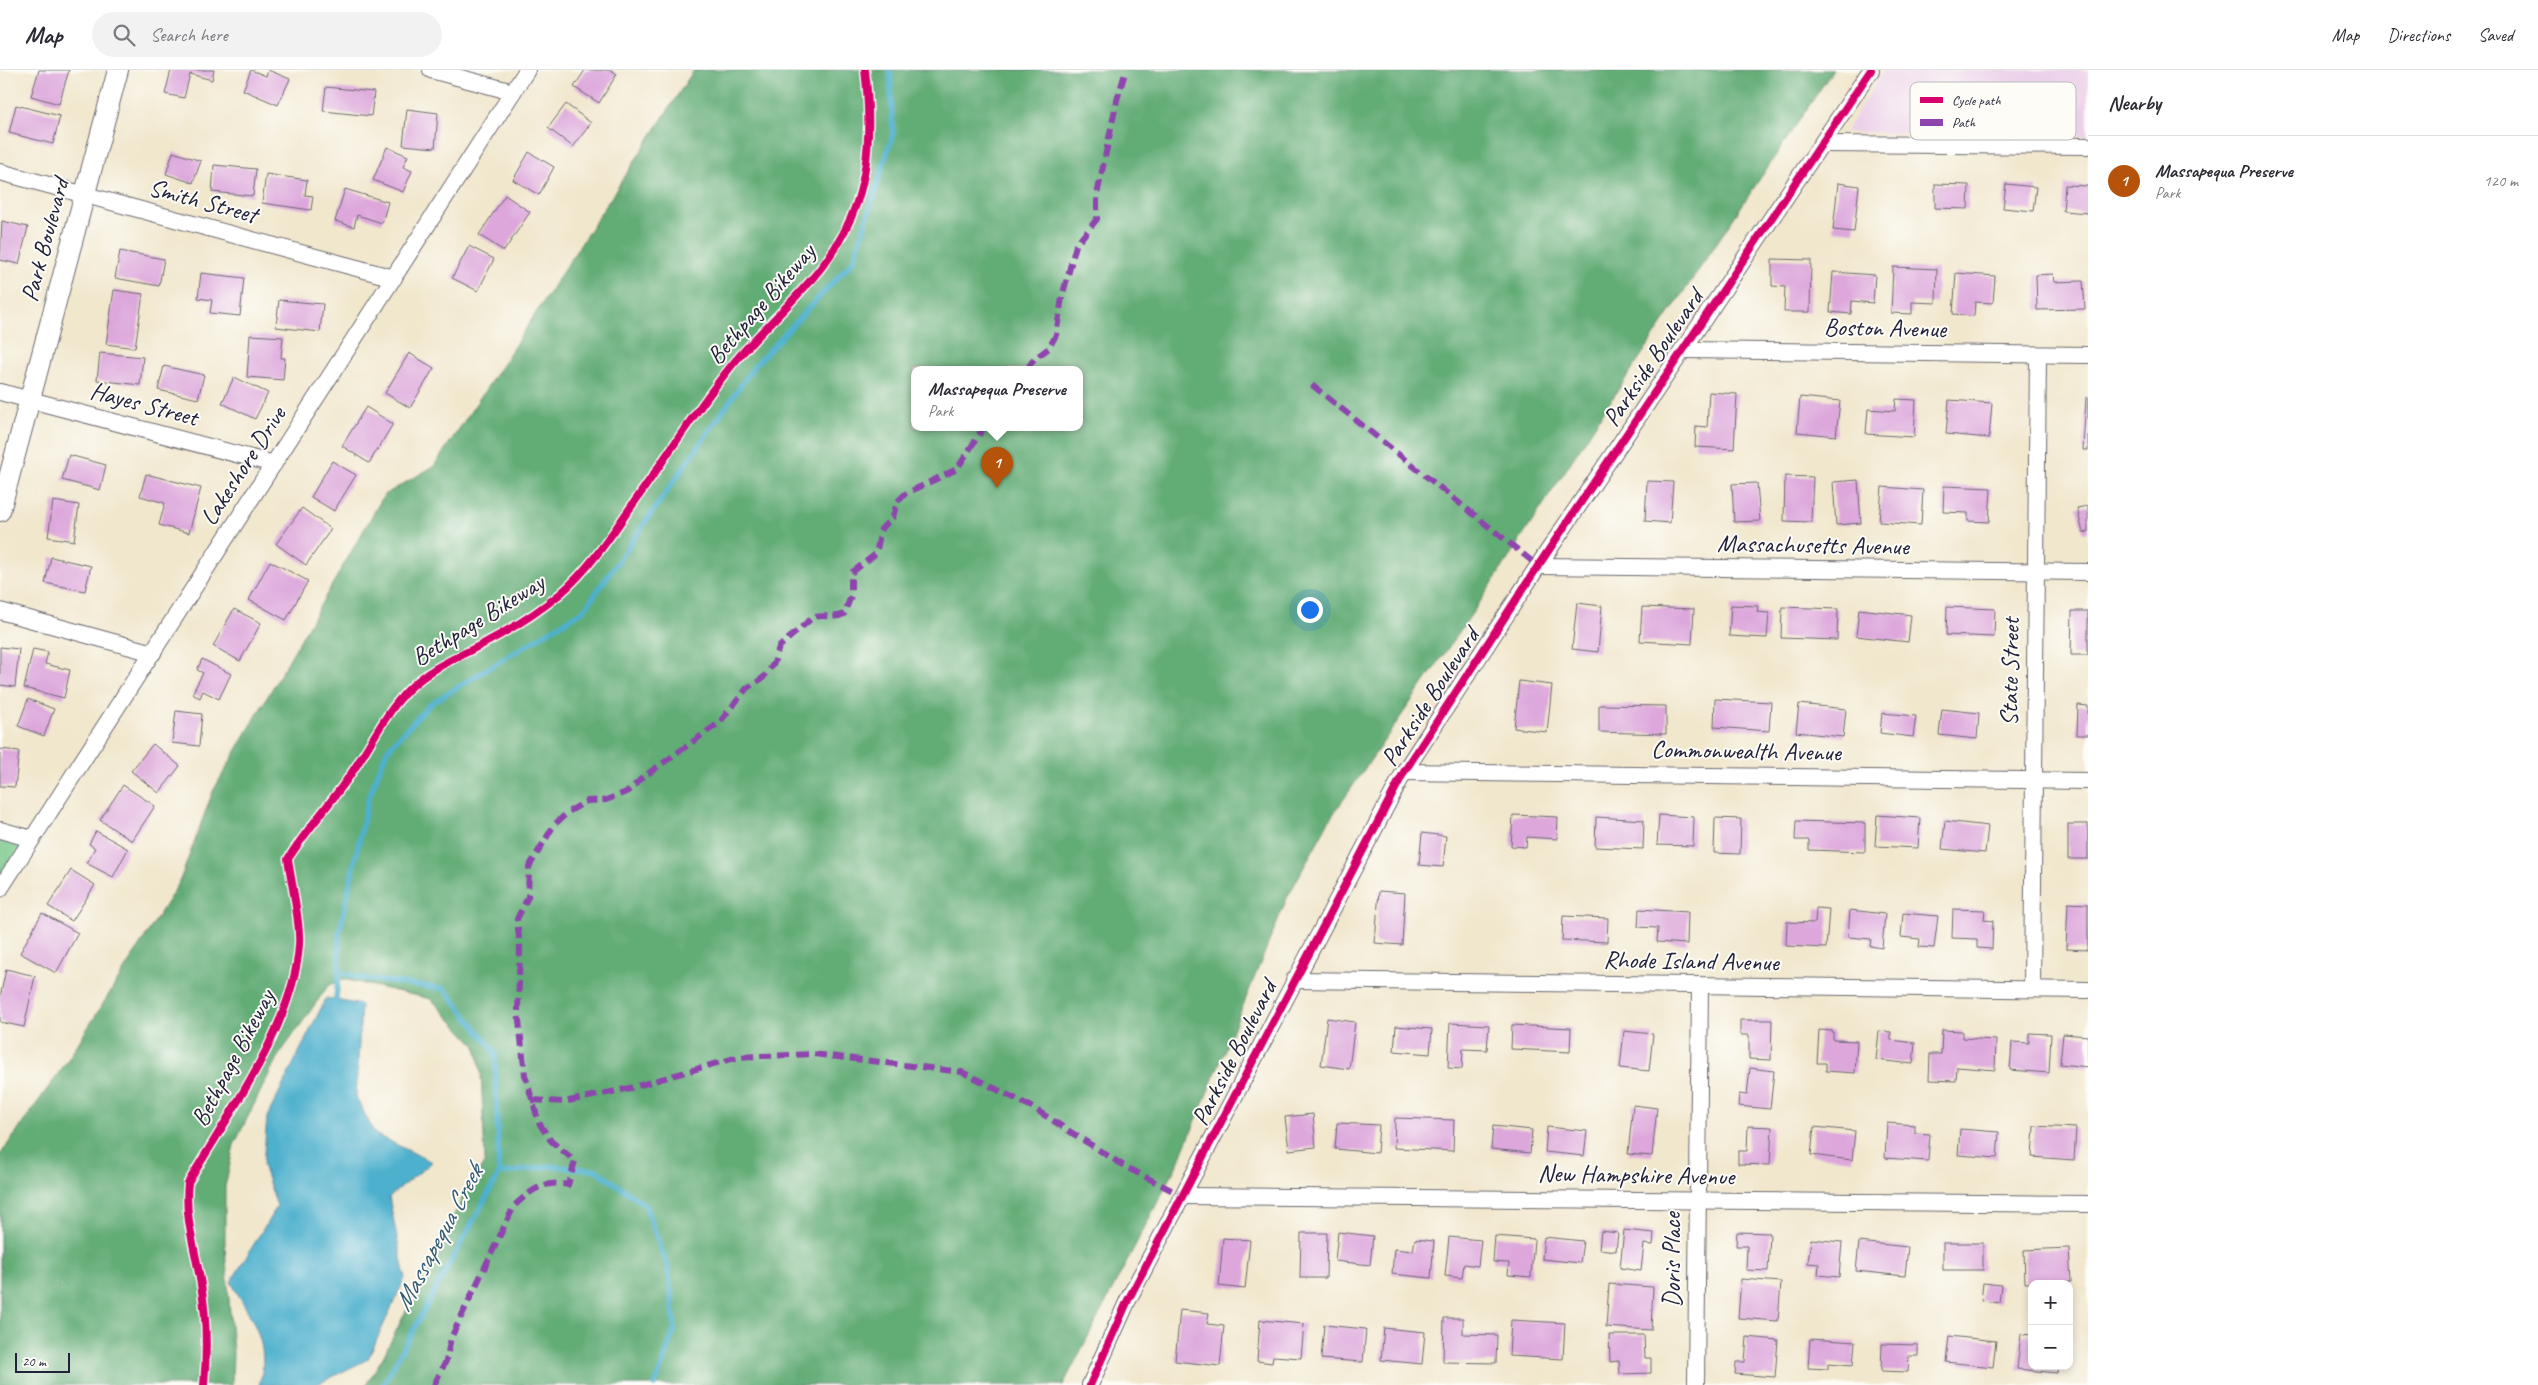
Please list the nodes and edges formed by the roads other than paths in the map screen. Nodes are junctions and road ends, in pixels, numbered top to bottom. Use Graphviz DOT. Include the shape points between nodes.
graph roads {
  1 [pos="118,70"];
  2 [pos="431,70"];
  3 [pos="527,70"];
  4 [pos="1871,70"];
  5 [pos="513,92"];
  6 [pos="1822,144"];
  7 [pos="2088,146"];
  8 [pos="0,172"];
  9 [pos="84,195"];
  10 [pos="394,278"];
  11 [pos="1682,350"];
  12 [pos="2038,355"];
  13 [pos="2088,355"];
  14 [pos="0,392"];
  15 [pos="30,400"];
  16 [pos="274,464"];
  17 [pos="0,511"];
  18 [pos="1538,566"];
  19 [pos="2036,572"];
  20 [pos="2088,572"];
  21 [pos="0,611"];
  22 [pos="153,653"];
  23 [pos="1404,772"];
  24 [pos="2034,780"];
  25 [pos="2088,781"];
  26 [pos="0,830"];
  27 [pos="32,839"];
  28 [pos="0,889"];
  29 [pos="1294,980"];
  30 [pos="1700,986"];
  31 [pos="2032,989"];
  32 [pos="2088,990"];
  33 [pos="1183,1196"];
  34 [pos="1698,1201"];
  35 [pos="2088,1204"];
  36 [pos="1090,1385"];
  37 [pos="1696,1385"];
  1 -- 9 [label="street, Park Boulevard"];
  2 -- 5 [label="street"];
  3 -- 5 [label="street, Lakeshore Drive"];
  4 -- 6 [label="street, Parkside Boulevard"];
  5 -- 10 [label="street, Lakeshore Drive"];
  6 -- 7 [label="street"];
  6 -- 11 [label="street, Parkside Boulevard"];
  8 -- 9 [label="street, Smith Street"];
  9 -- 10 [label="street, Smith Street"];
  9 -- 15 [label="street, Park Boulevard"];
  10 -- 16 [label="street, Lakeshore Drive"];
  11 -- 12 [label="street, Boston Avenue"];
  11 -- 18 [label="street, Parkside Boulevard"];
  12 -- 13 [label="street, Boston Avenue"];
  12 -- 19 [label="street, State Street"];
  14 -- 15 [label="street, Hayes Street"];
  15 -- 16 [label="street, Hayes Street"];
  15 -- 17 [label="street, Park Boulevard"];
  16 -- 22 [label="street, Lakeshore Drive"];
  18 -- 19 [label="street, Massachusetts Avenue"];
  18 -- 23 [label="street, Parkside Boulevard"];
  19 -- 20 [label="street, Massachusetts Avenue"];
  19 -- 24 [label="street, State Street"];
  21 -- 22 [label="street"];
  22 -- 27 [label="street, Lakeshore Drive"];
  23 -- 24 [label="street, Commonwealth Avenue"];
  23 -- 29 [label="street, Parkside Boulevard"];
  24 -- 25 [label="street, Commonwealth Avenue"];
  24 -- 31 [label="street, State Street"];
  26 -- 27 [label="street"];
  27 -- 28 [label="street, Lakeshore Drive"];
  29 -- 30 [label="street, Rhode Island Avenue"];
  29 -- 33 [label="street, Parkside Boulevard"];
  30 -- 31 [label="street, Rhode Island Avenue"];
  30 -- 34 [label="street, Doris Place"];
  31 -- 32 [label="street, Rhode Island Avenue"];
  33 -- 34 [label="street, New Hampshire Avenue"];
  33 -- 36 [label="street, Parkside Boulevard" via="1128,1300"];
  34 -- 35 [label="street, New Hampshire Avenue"];
  34 -- 37 [label="street, Doris Place"];
}
